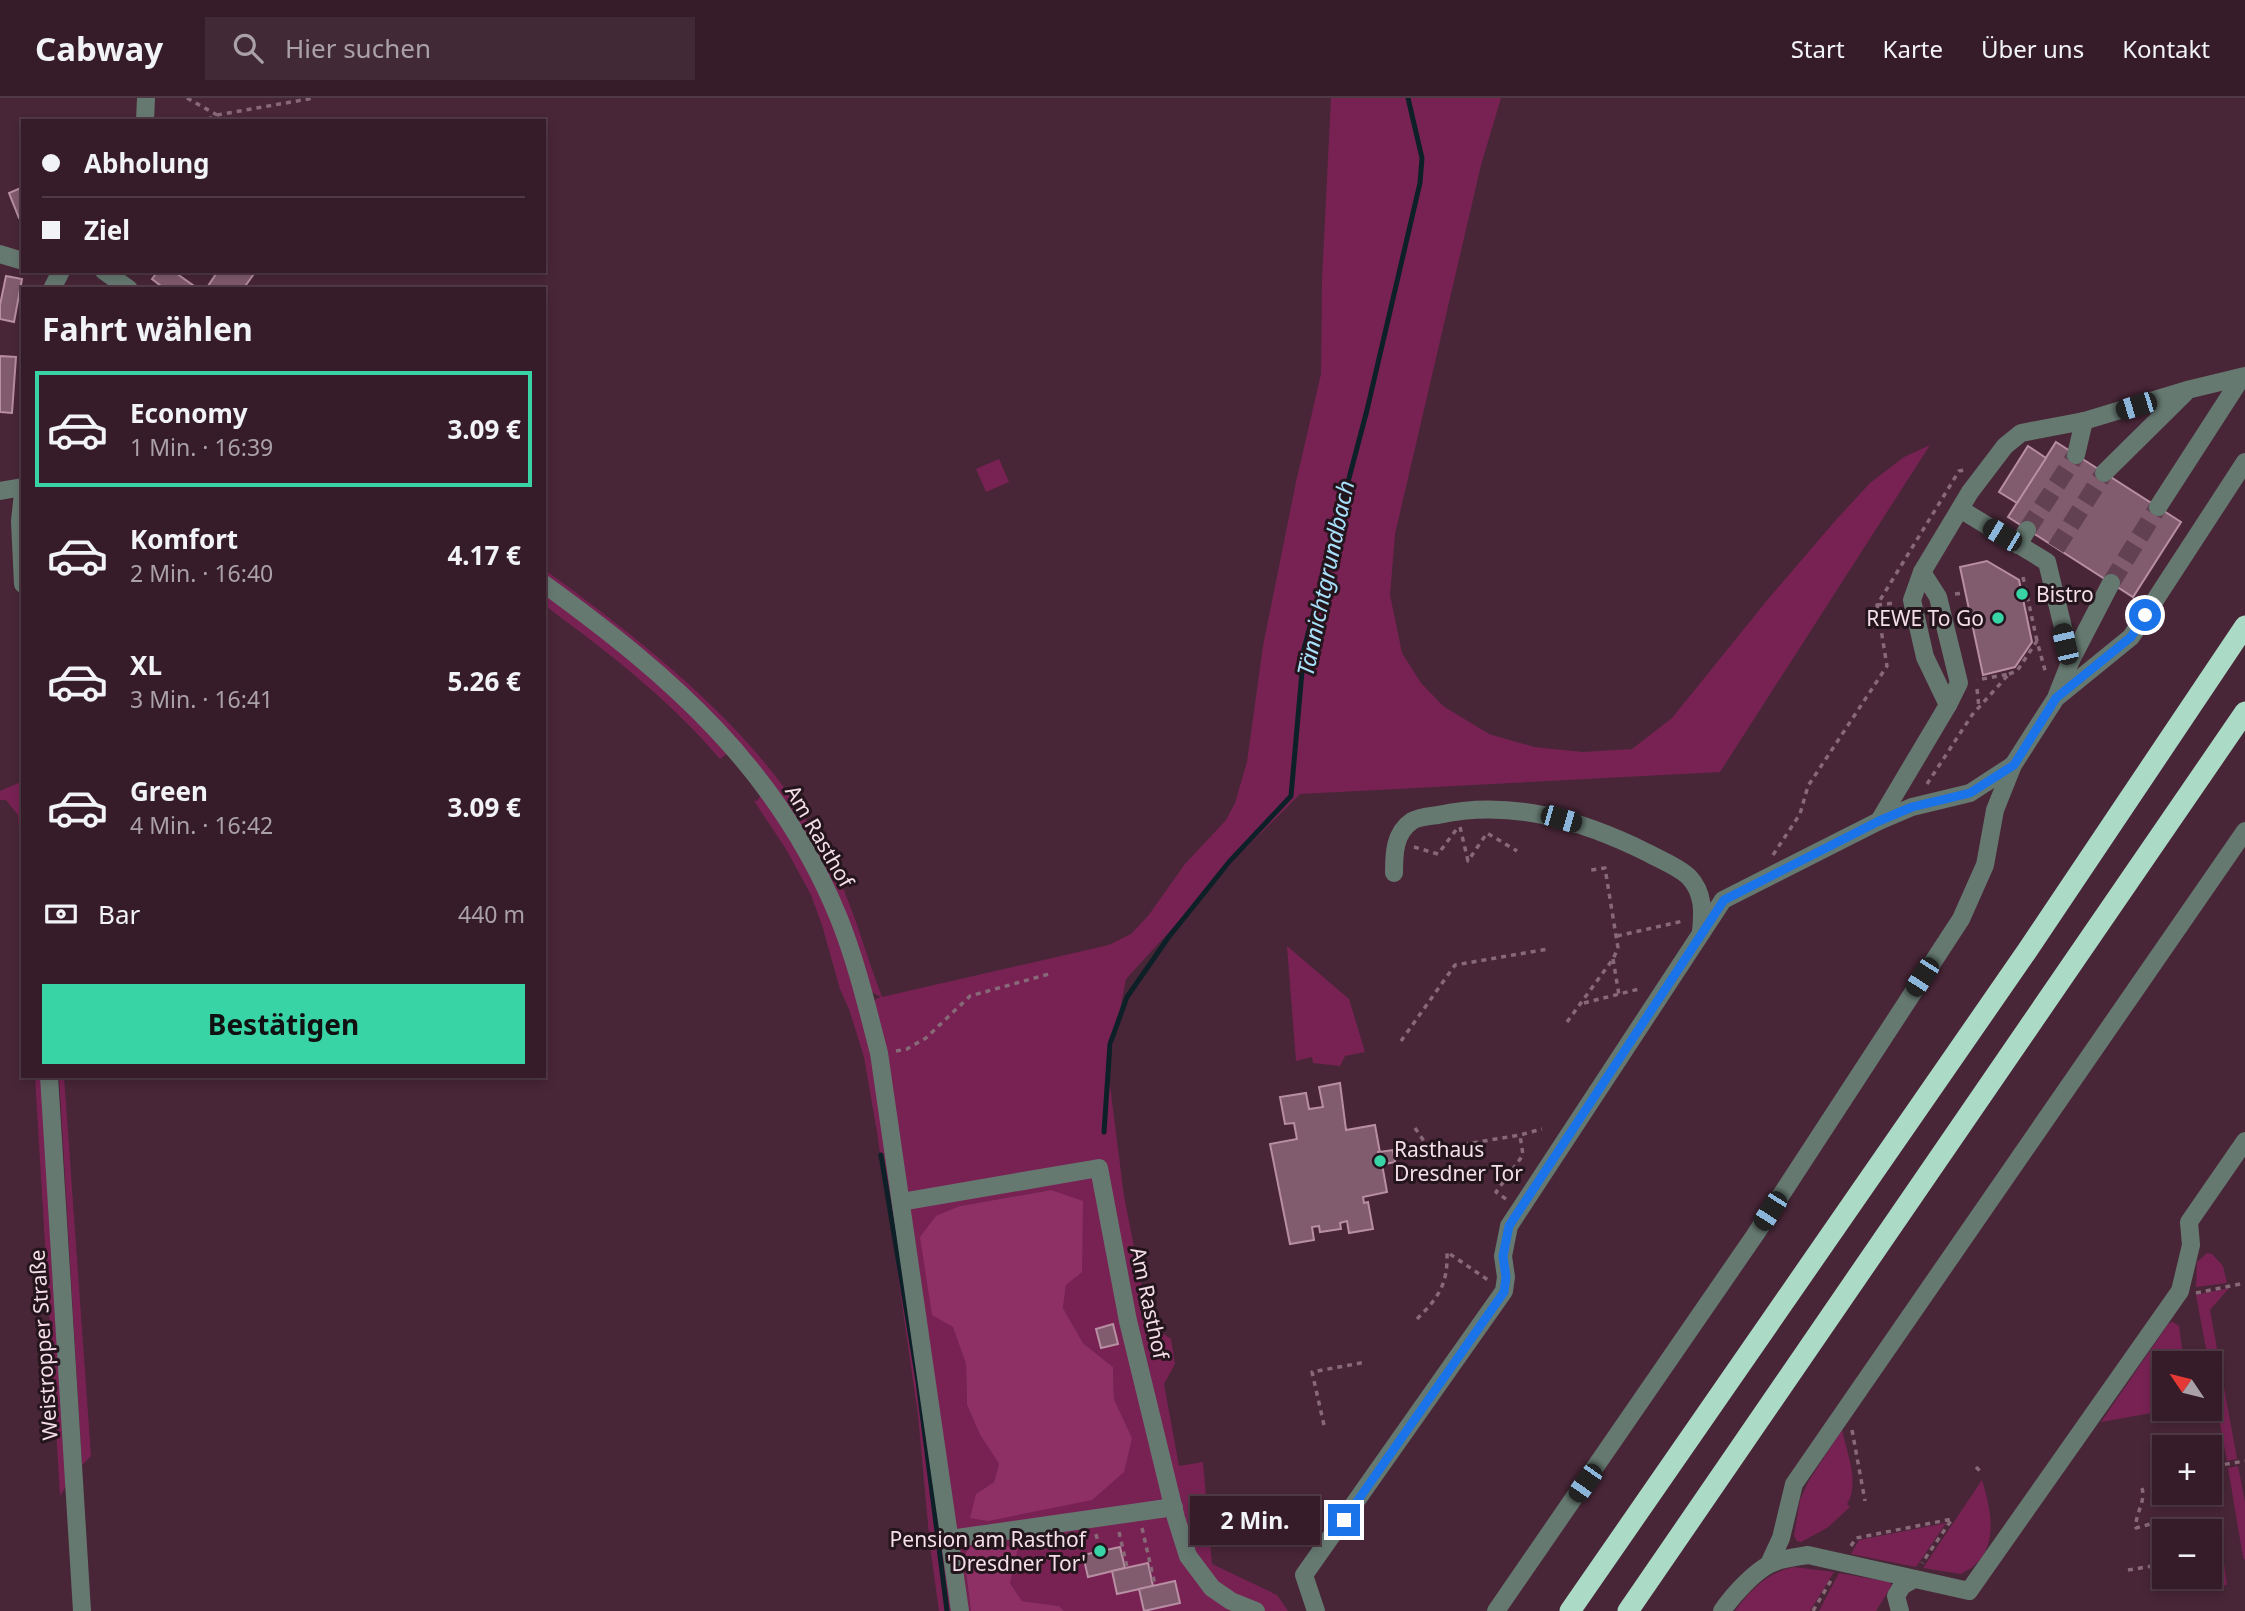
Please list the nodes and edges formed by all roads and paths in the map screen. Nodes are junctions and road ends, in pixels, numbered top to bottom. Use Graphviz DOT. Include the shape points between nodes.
graph roads {
  1 [pos="146,98"];
  2 [pos="187,98"];
  3 [pos="314,98"];
  4 [pos="217,115"];
  5 [pos="145,119"];
  6 [pos="208,119"];
  7 [pos="0,254"];
  8 [pos="21,260"];
  9 [pos="107,273"];
  10 [pos="126,287"];
  11 [pos="2243,377"];
  12 [pos="2187,390"];
  13 [pos="2084,422"];
  14 [pos="2076,455"];
  15 [pos="2245,462"];
  16 [pos="1987,466"];
  17 [pos="2104,473"];
  18 [pos="21,487"];
  19 [pos="0,491"];
  20 [pos="2158,507"];
  21 [pos="1960,509"];
  22 [pos="21,513"];
  23 [pos="21,543"];
  24 [pos="1922,572"];
  25 [pos="2023,577"];
  26 [pos="2111,583"];
  27 [pos="546,586"];
  28 [pos="2245,626"];
  29 [pos="2037,641"];
  30 [pos="2071,660"];
  31 [pos="2009,674"];
  32 [pos="2046,676"];
  33 [pos="1975,680"];
  34 [pos="2056,698"];
  35 [pos="1948,705"];
  36 [pos="2245,712"];
  37 [pos="2014,765"];
  38 [pos="1912,807"];
  39 [pos="1879,821"];
  40 [pos="2245,831"];
  41 [pos="1517,851"];
  42 [pos="1769,860"];
  43 [pos="1591,870"];
  44 [pos="1394,873"];
  45 [pos="1683,921"];
  46 [pos="1700,934"];
  47 [pos="1617,936"];
  48 [pos="1548,949"];
  49 [pos="1613,959"];
  50 [pos="1049,974"];
  51 [pos="1639,989"];
  52 [pos="1619,995"];
  53 [pos="1582,1003"];
  54 [pos="1567,1022"];
  55 [pos="1401,1041"];
  56 [pos="879,1053"];
  57 [pos="49,1078"];
  58 [pos="1415,1128"];
  59 [pos="1542,1129"];
  60 [pos="1520,1135"];
  61 [pos="2245,1141"];
  62 [pos="1430,1150"];
  63 [pos="1404,1156"];
  64 [pos="901,1202"];
  65 [pos="1511,1202"];
  66 [pos="2245,1283"];
  67 [pos="1504,1292"];
  68 [pos="2195,1293"];
  69 [pos="1417,1319"];
  70 [pos="1366,1362"];
  71 [pos="1848,1404"];
  72 [pos="1324,1425"];
  73 [pos="2245,1461"];
  74 [pos="2222,1465"];
  75 [pos="1976,1468"];
  76 [pos="1983,1474"];
  77 [pos="2142,1488"];
  78 [pos="1865,1501"];
  79 [pos="1175,1512"];
  80 [pos="2152,1524"];
  81 [pos="1142,1526"];
  82 [pos="1118,1529"];
  83 [pos="950,1539"];
  84 [pos="1098,1545"];
  85 [pos="1100,1552"];
  86 [pos="1842,1563"];
  87 [pos="1769,1564"];
  88 [pos="2152,1566"];
  89 [pos="1127,1567"];
  90 [pos="2128,1570"];
  91 [pos="1917,1573"];
  92 [pos="1155,1585"];
  93 [pos="1312,1610"];
  94 [pos="82,1611"];
  95 [pos="960,1611"];
  96 [pos="1256,1611"];
  97 [pos="1496,1611"];
  98 [pos="1570,1611"];
  99 [pos="1628,1611"];
  100 [pos="1722,1611"];
  101 [pos="1813,1611"];
  102 [pos="1900,1611"];
  1 -- 5 [label="street"];
  2 -- 4 [label="path"];
  3 -- 4 [label="path"];
  4 -- 6 [label="path"];
  7 -- 8 [label="street"];
  9 -- 10 [label="street"];
  11 -- 12 [label="street"];
  11 -- 20 [label="street"];
  12 -- 13 [label="street"];
  12 -- 17 [label="street"];
  13 -- 14 [label="street"];
  13 -- 16 [label="street" via="2021,433"];
  15 -- 34 [label="street" via="2131,637"];
  16 -- 21 [label="street"];
  16 -- 42 [label="path" via="1959,471 1877,605 1887,666 1808,786 1800,814"];
  18 -- 19 [label="street"];
  21 -- 24 [label="street"];
  21 -- 30 [label="street" via="2051,555"];
  22 -- 23 [label="street"];
  24 -- 35 [label="street" via="1912,600 1925,657"];
  24 -- 35 [label="street" via="1938,597 1959,683"];
  25 -- 29 [label="path"];
  26 -- 30 [label="street"];
  27 -- 56 [label="street, Am Rasthof" via="677,688 760,778 809,856 838,916"];
  28 -- 98 [label="highway" via="2027,951"];
  29 -- 31 [label="path" via="2017,671"];
  29 -- 32 [label="path"];
  30 -- 34 [label="street"];
  31 -- 33 [label="path"];
  31 -- 38 [label="path" via="1972,715"];
  34 -- 37 [label="street"];
  35 -- 39 [label="street"];
  36 -- 99 [label="highway"];
  37 -- 38 [label="street" via="1970,793"];
  37 -- 97 [label="street" via="1995,810 1985,865 1961,919 1755,1235"];
  38 -- 39 [label="street"];
  39 -- 46 [label="street" via="1724,900"];
  40 -- 71 [label="street"];
  41 -- 44 [label="path" via="1487,833 1468,862 1459,825 1438,854 1415,846"];
  43 -- 47 [label="path" via="1605,868"];
  44 -- 46 [label="street" via="1394,848 1413,820 1472,809 1507,808 1541,814 1631,845 1688,877 1701,896"];
  45 -- 47 [label="path"];
  46 -- 67 [label="street" via="1509,1226 1503,1256"];
  47 -- 49 [label="path"];
  48 -- 55 [label="path" via="1455,965"];
  49 -- 52 [label="path"];
  49 -- 53 [label="path"];
  50 -- 56 [label="path" via="970,996 926,1038 907,1049"];
  51 -- 52 [label="path"];
  52 -- 53 [label="path"];
  53 -- 54 [label="path"];
  56 -- 64 [label="street, Am Rasthof"];
  57 -- 94 [label="street, Weistropper Straße"];
  58 -- 62 [label="path"];
  59 -- 60 [label="path"];
  60 -- 62 [label="path"];
  60 -- 65 [label="path" via="1523,1155 1496,1192"];
  61 -- 91 [label="street" via="2189,1222 2191,1245 2180,1291 1969,1591"];
  62 -- 63 [label="path"];
  64 -- 79 [label="street, Am Rasthof" via="1099,1168 1128,1321"];
  64 -- 83 [label="street, Am Rasthof"];
  66 -- 68 [label="path"];
  67 -- 69 [label="path" via="1447,1252 1448,1271 1440,1293"];
  67 -- 93 [label="street" via="1304,1575"];
  70 -- 72 [label="path" via="1312,1372"];
  71 -- 78 [label="path"];
  71 -- 87 [label="street" via="1794,1484 1782,1538"];
  73 -- 74 [label="path"];
  75 -- 76 [label="path"];
  77 -- 80 [label="path" via="2136,1528"];
  79 -- 83 [label="street"];
  79 -- 96 [label="street" via="1188,1556 1205,1580 1231,1601"];
  81 -- 92 [label="path"];
  82 -- 89 [label="path"];
  83 -- 95 [label="street, Am Rasthof"];
  84 -- 85 [label="path"];
  86 -- 87 [label="street" via="1808,1555"];
  86 -- 91 [label="street"];
  86 -- 91 [label="path" via="1856,1538 1952,1519"];
  86 -- 101 [label="path"];
  87 -- 100 [label="street"];
  88 -- 90 [label="path"];
  91 -- 102 [label="street" via="1896,1597"];
}
